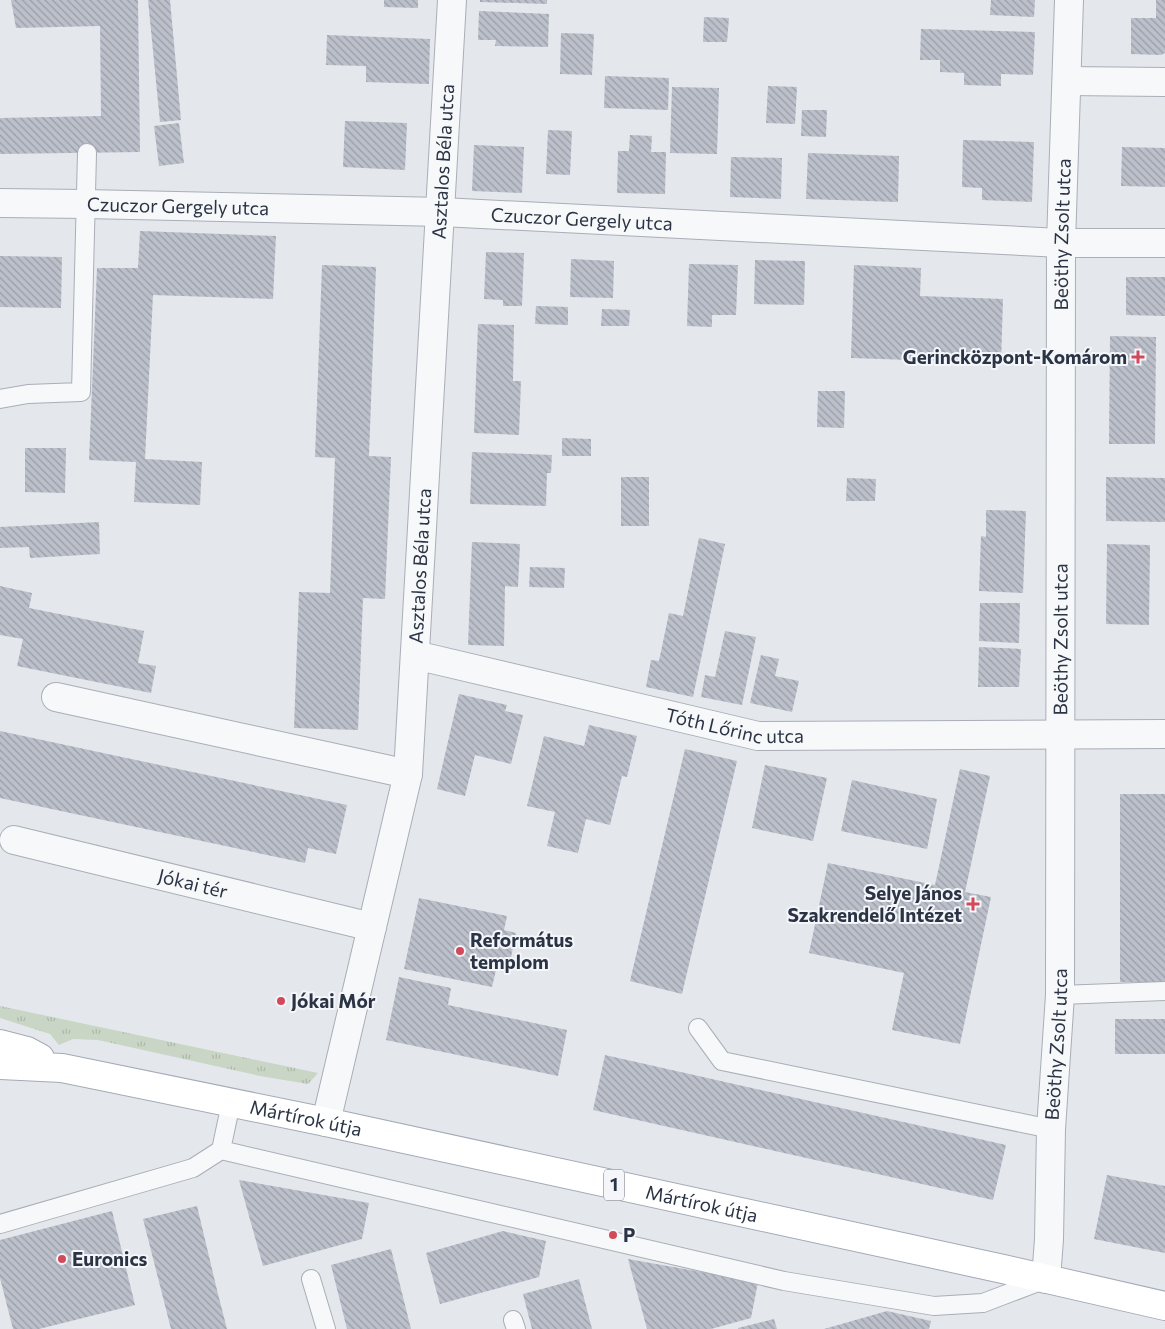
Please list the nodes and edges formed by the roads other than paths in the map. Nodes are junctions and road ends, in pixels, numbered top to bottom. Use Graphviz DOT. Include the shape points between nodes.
graph roads {
  1 [pos="452,0"];
  2 [pos="1069,0"];
  3 [pos="1066,81"];
  4 [pos="1165,82"];
  5 [pos="87,153"];
  6 [pos="0,203"];
  7 [pos="85,204"];
  8 [pos="442,212"];
  9 [pos="1061,243"];
  10 [pos="1165,243"];
  11 [pos="0,399"];
  12 [pos="415,655"];
  13 [pos="56,697"];
  14 [pos="1062,734"];
  15 [pos="1165,734"];
  16 [pos="408,774"];
  17 [pos="14,840"];
  18 [pos="372,927"];
  19 [pos="1165,991"];
  20 [pos="1060,996"];
  21 [pos="698,1028"];
  22 [pos="0,1044"];
  23 [pos="0,1064"];
  24 [pos="62,1068"];
  25 [pos="230,1102"];
  26 [pos="326,1122"];
  27 [pos="1051,1128"];
  28 [pos="221,1150"];
  29 [pos="0,1224"];
  30 [pos="310,1279"];
  31 [pos="1046,1279"];
  32 [pos="1165,1306"];
  33 [pos="326,1329"];
  1 -- 8 [label="street, Asztalos Béla utca"];
  2 -- 3 [label="street, Beöthy Zsolt utca"];
  3 -- 4 [label="street"];
  3 -- 9 [label="street, Beöthy Zsolt utca"];
  5 -- 7 [label="lane"];
  6 -- 7 [label="street, Czuczor Gergely utca"];
  7 -- 8 [label="street, Czuczor Gergely utca"];
  7 -- 11 [label="lane" via="81,392 28,394"];
  8 -- 9 [label="street, Czuczor Gergely utca"];
  8 -- 12 [label="street, Asztalos Béla utca"];
  9 -- 10 [label="street, Czuczor Gergely utca"];
  9 -- 14 [label="street, Beöthy Zsolt utca"];
  12 -- 14 [label="street, Tóth Lőrinc utca" via="758,736"];
  12 -- 16 [label="street, Asztalos Béla utca"];
  13 -- 16 [label="street"];
  14 -- 15 [label="street, Tóth Lőrinc utca"];
  14 -- 20 [label="street, Beöthy Zsolt utca"];
  16 -- 18 [label="street, Asztalos Béla utca"];
  17 -- 18 [label="street, Jókai tér"];
  18 -- 26 [label="street, Asztalos Béla utca"];
  19 -- 20 [label="lane"];
  20 -- 27 [label="street, Beöthy Zsolt utca"];
  21 -- 27 [label="lane" via="722,1061"];
  22 -- 24 [label="main road, Mártírok útja / 1" via="27,1051"];
  23 -- 24 [label="main road, Mártírok útja / 1"];
  24 -- 25 [label="main road, Mártírok útja / 1"];
  25 -- 26 [label="main road, Mártírok útja / 1"];
  25 -- 28 [label="lane"];
  26 -- 31 [label="main road, Mártírok útja / 1"];
  27 -- 31 [label="street, Beöthy Zsolt utca"];
  28 -- 29 [label="lane" via="193,1168"];
  28 -- 31 [label="lane" via="784,1281 934,1306 983,1303"];
  30 -- 33 [label="lane"];
  31 -- 32 [label="main road, Mártírok útja / 1"];
}
